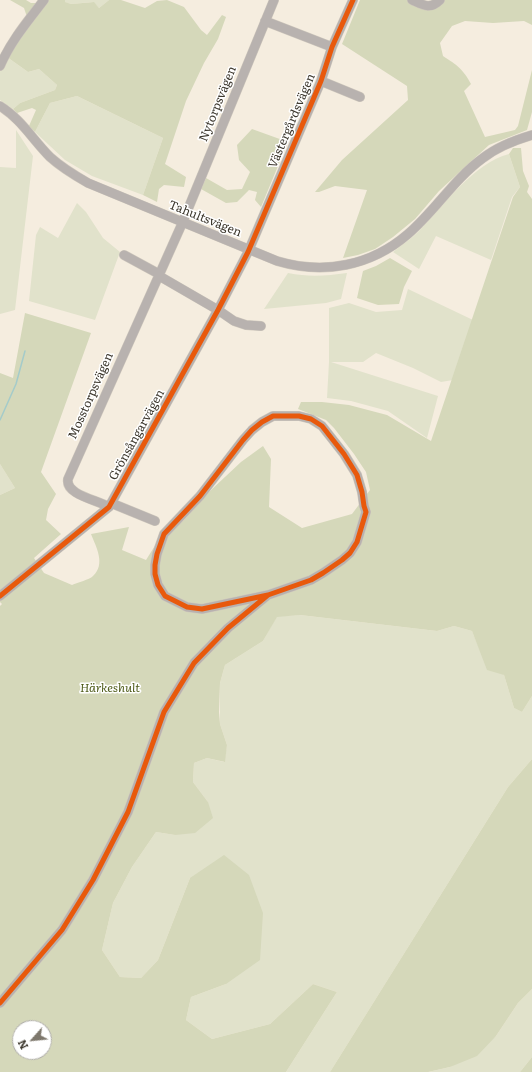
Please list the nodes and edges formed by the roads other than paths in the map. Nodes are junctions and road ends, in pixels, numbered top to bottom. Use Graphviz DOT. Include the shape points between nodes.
graph roads {
  1 [pos="44,0"];
  2 [pos="274,0"];
  3 [pos="353,0"];
  4 [pos="412,0"];
  5 [pos="440,0"];
  6 [pos="265,21"];
  7 [pos="332,47"];
  8 [pos="0,66"];
  9 [pos="321,81"];
  10 [pos="360,97"];
  11 [pos="0,106"];
  12 [pos="532,135"];
  13 [pos="183,220"];
  14 [pos="249,249"];
  15 [pos="124,255"];
  16 [pos="159,274"];
  17 [pos="218,310"];
  18 [pos="261,326"];
  19 [pos="110,505"];
  20 [pos="155,521"];
  21 [pos="268,595"];
  22 [pos="0,596"];
  23 [pos="0,1003"];
  1 -- 8 [label="street" via="17,34"];
  2 -- 6 [label="street, Nytorpsvägen"];
  3 -- 7 [label="street, Västergårdsvägen"];
  4 -- 5 [label="street" via="426,6 436,4"];
  6 -- 7 [label="street"];
  6 -- 13 [label="street, Nytorpsvägen"];
  7 -- 9 [label="street, Västergårdsvägen"];
  9 -- 10 [label="street, Västergårdsvägen"];
  9 -- 14 [label="street, Västergårdsvägen"];
  11 -- 13 [label="street, Tahultsvägen" via="16,118 50,157 72,174"];
  12 -- 14 [label="street, Tahultsvägen" via="518,139 482,158 408,234 371,257 342,266 316,268 290,264"];
  13 -- 14 [label="street, Tahultsvägen"];
  13 -- 16 [label="street, Mosstorpsvägen"];
  14 -- 17 [label="street, Grönsångarvägen"];
  15 -- 16 [label="street"];
  16 -- 17 [label="street"];
  16 -- 19 [label="street, Mosstorpsvägen" via="68,479 67,484 76,493"];
  17 -- 18 [label="street" via="234,321"];
  17 -- 19 [label="street, Grönsångarvägen"];
  19 -- 20 [label="street"];
  19 -- 22 [label="street, Grönsångarvägen"];
  21 -- 21 [label="street" via="202,610 187,607 165,596 158,585 155,565 164,534 200,496 252,430 273,416 299,416 311,419 322,426 344,454 357,476 366,512 357,542 342,560 311,580"];
  21 -- 23 [label="street" via="228,628 194,663 164,712 128,812 93,880 62,930"];
}
